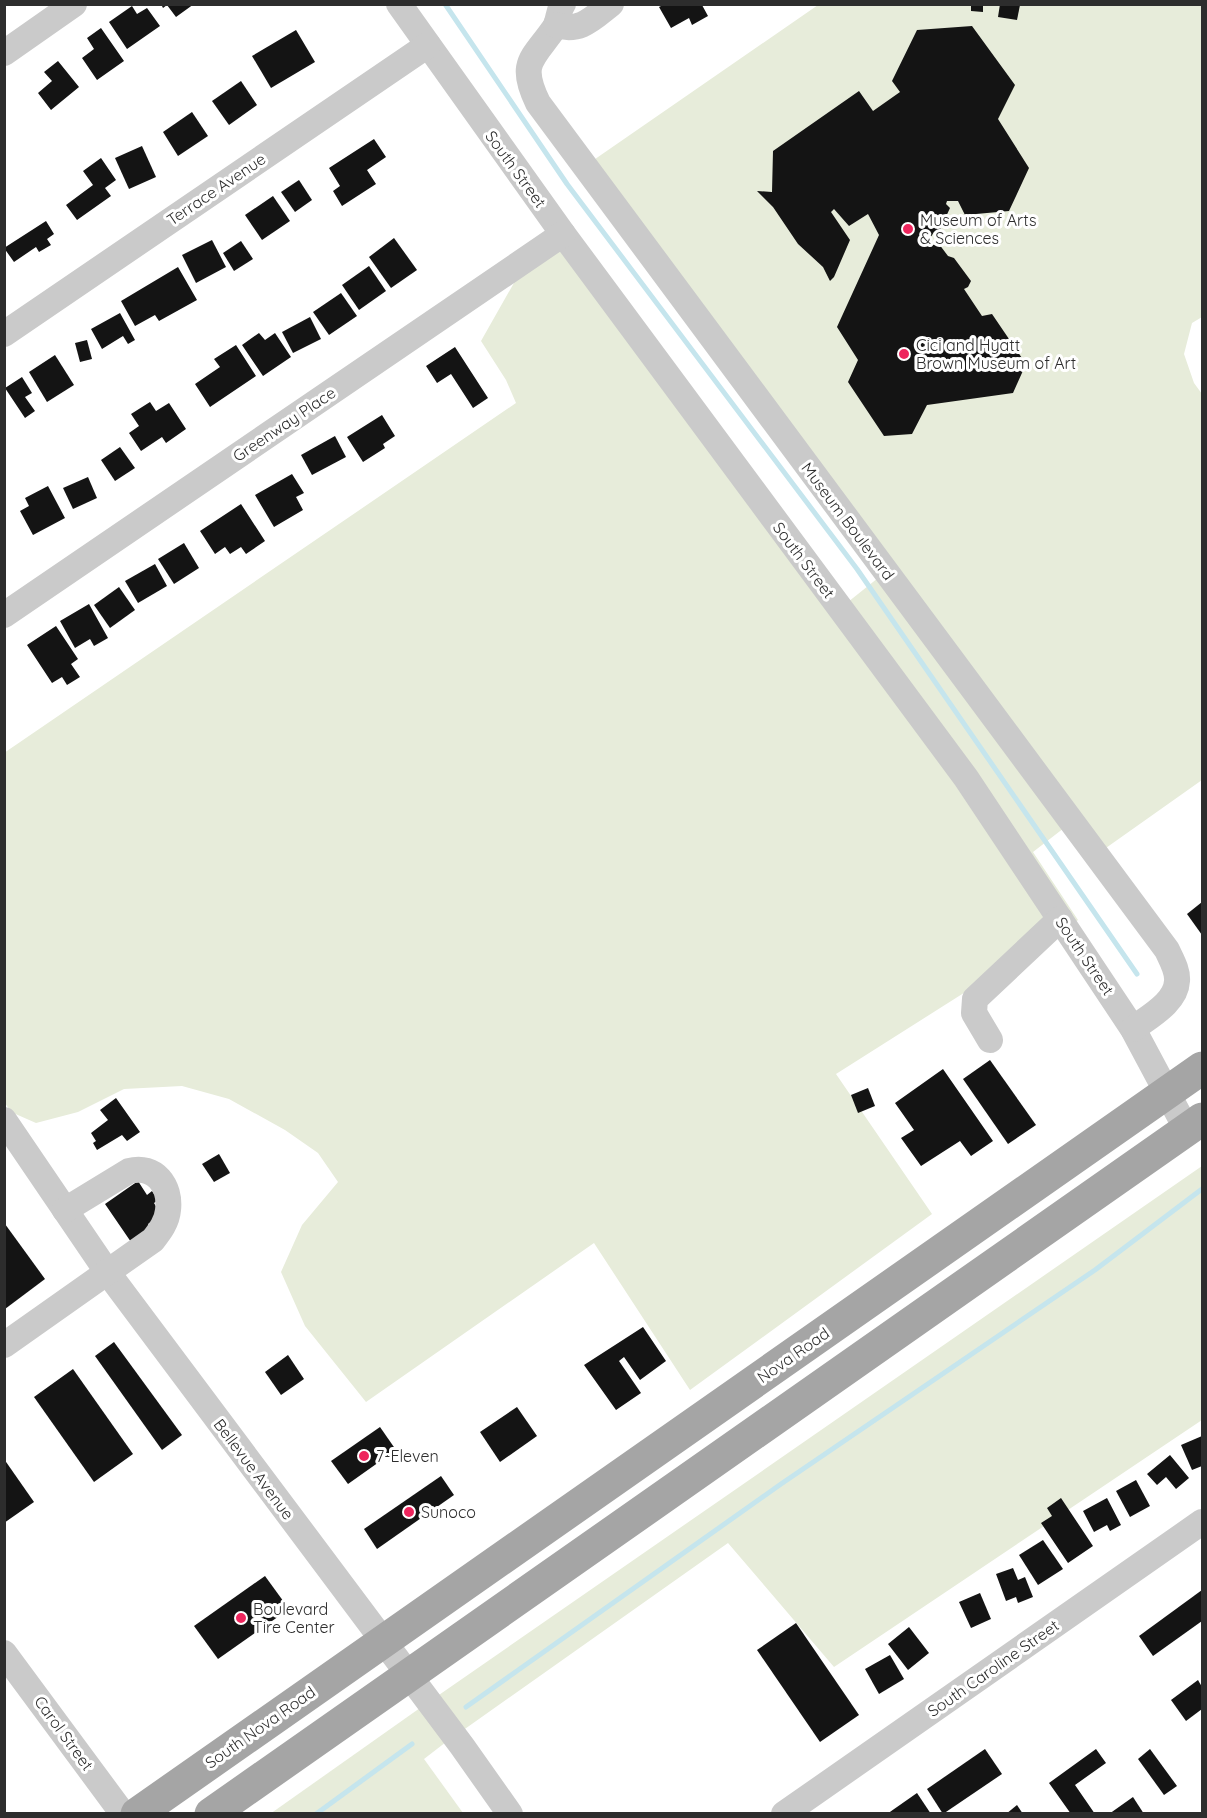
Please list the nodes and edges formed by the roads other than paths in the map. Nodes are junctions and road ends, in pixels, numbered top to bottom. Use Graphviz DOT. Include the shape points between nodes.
graph roads {
  1 [pos="74,4"];
  2 [pos="399,4"];
  3 [pos="611,4"];
  4 [pos="554,11"];
  5 [pos="428,45"];
  6 [pos="4,53"];
  7 [pos="563,234"];
  8 [pos="4,334"];
  9 [pos="4,615"];
  10 [pos="1060,919"];
  11 [pos="1133,1029"];
  12 [pos="990,1040"];
  13 [pos="1203,1068"];
  14 [pos="1168,1093"];
  15 [pos="4,1120"];
  16 [pos="1195,1124"];
  17 [pos="65,1210"];
  18 [pos="108,1273"];
  19 [pos="4,1345"];
  20 [pos="1203,1522"];
  21 [pos="383,1641"];
  22 [pos="4,1653"];
  23 [pos="407,1675"];
  24 [pos="123,1814"];
  25 [pos="137,1814"];
  26 [pos="211,1814"];
  27 [pos="510,1814"];
  28 [pos="784,1814"];
  1 -- 6 [label="street"];
  2 -- 5 [label="street, South Street"];
  3 -- 4 [label="street" via="582,25 568,29"];
  4 -- 11 [label="street, Museum Boulevard" via="529,68 529,84 538,103 1167,950 1178,982 1168,1002"];
  5 -- 7 [label="street, South Street"];
  5 -- 8 [label="street, Terrace Avenue"];
  7 -- 9 [label="street, Greenway Place"];
  7 -- 10 [label="street, South Street" via="966,778"];
  10 -- 11 [label="street, South Street"];
  10 -- 12 [label="street" via="975,999 974,1013"];
  11 -- 14 [label="street, South Street"];
  13 -- 14 [label="main road, Nova Road"];
  14 -- 16 [label="street, South Street"];
  14 -- 21 [label="main road, Nova Road"];
  15 -- 17 [label="street, Bellevue Avenue"];
  16 -- 23 [label="main road"];
  17 -- 18 [label="street, Bellevue Avenue"];
  17 -- 18 [label="street" via="129,1171 154,1173 164,1187 168,1213 163,1227 153,1240"];
  18 -- 19 [label="street"];
  18 -- 21 [label="street, Bellevue Avenue"];
  20 -- 28 [label="street, South Caroline Street"];
  21 -- 23 [label="street, Bellevue Avenue"];
  21 -- 25 [label="main road, South Nova Road"];
  22 -- 24 [label="street, Carol Street"];
  23 -- 26 [label="main road"];
  23 -- 27 [label="street, Bellevue Avenue"];
}
